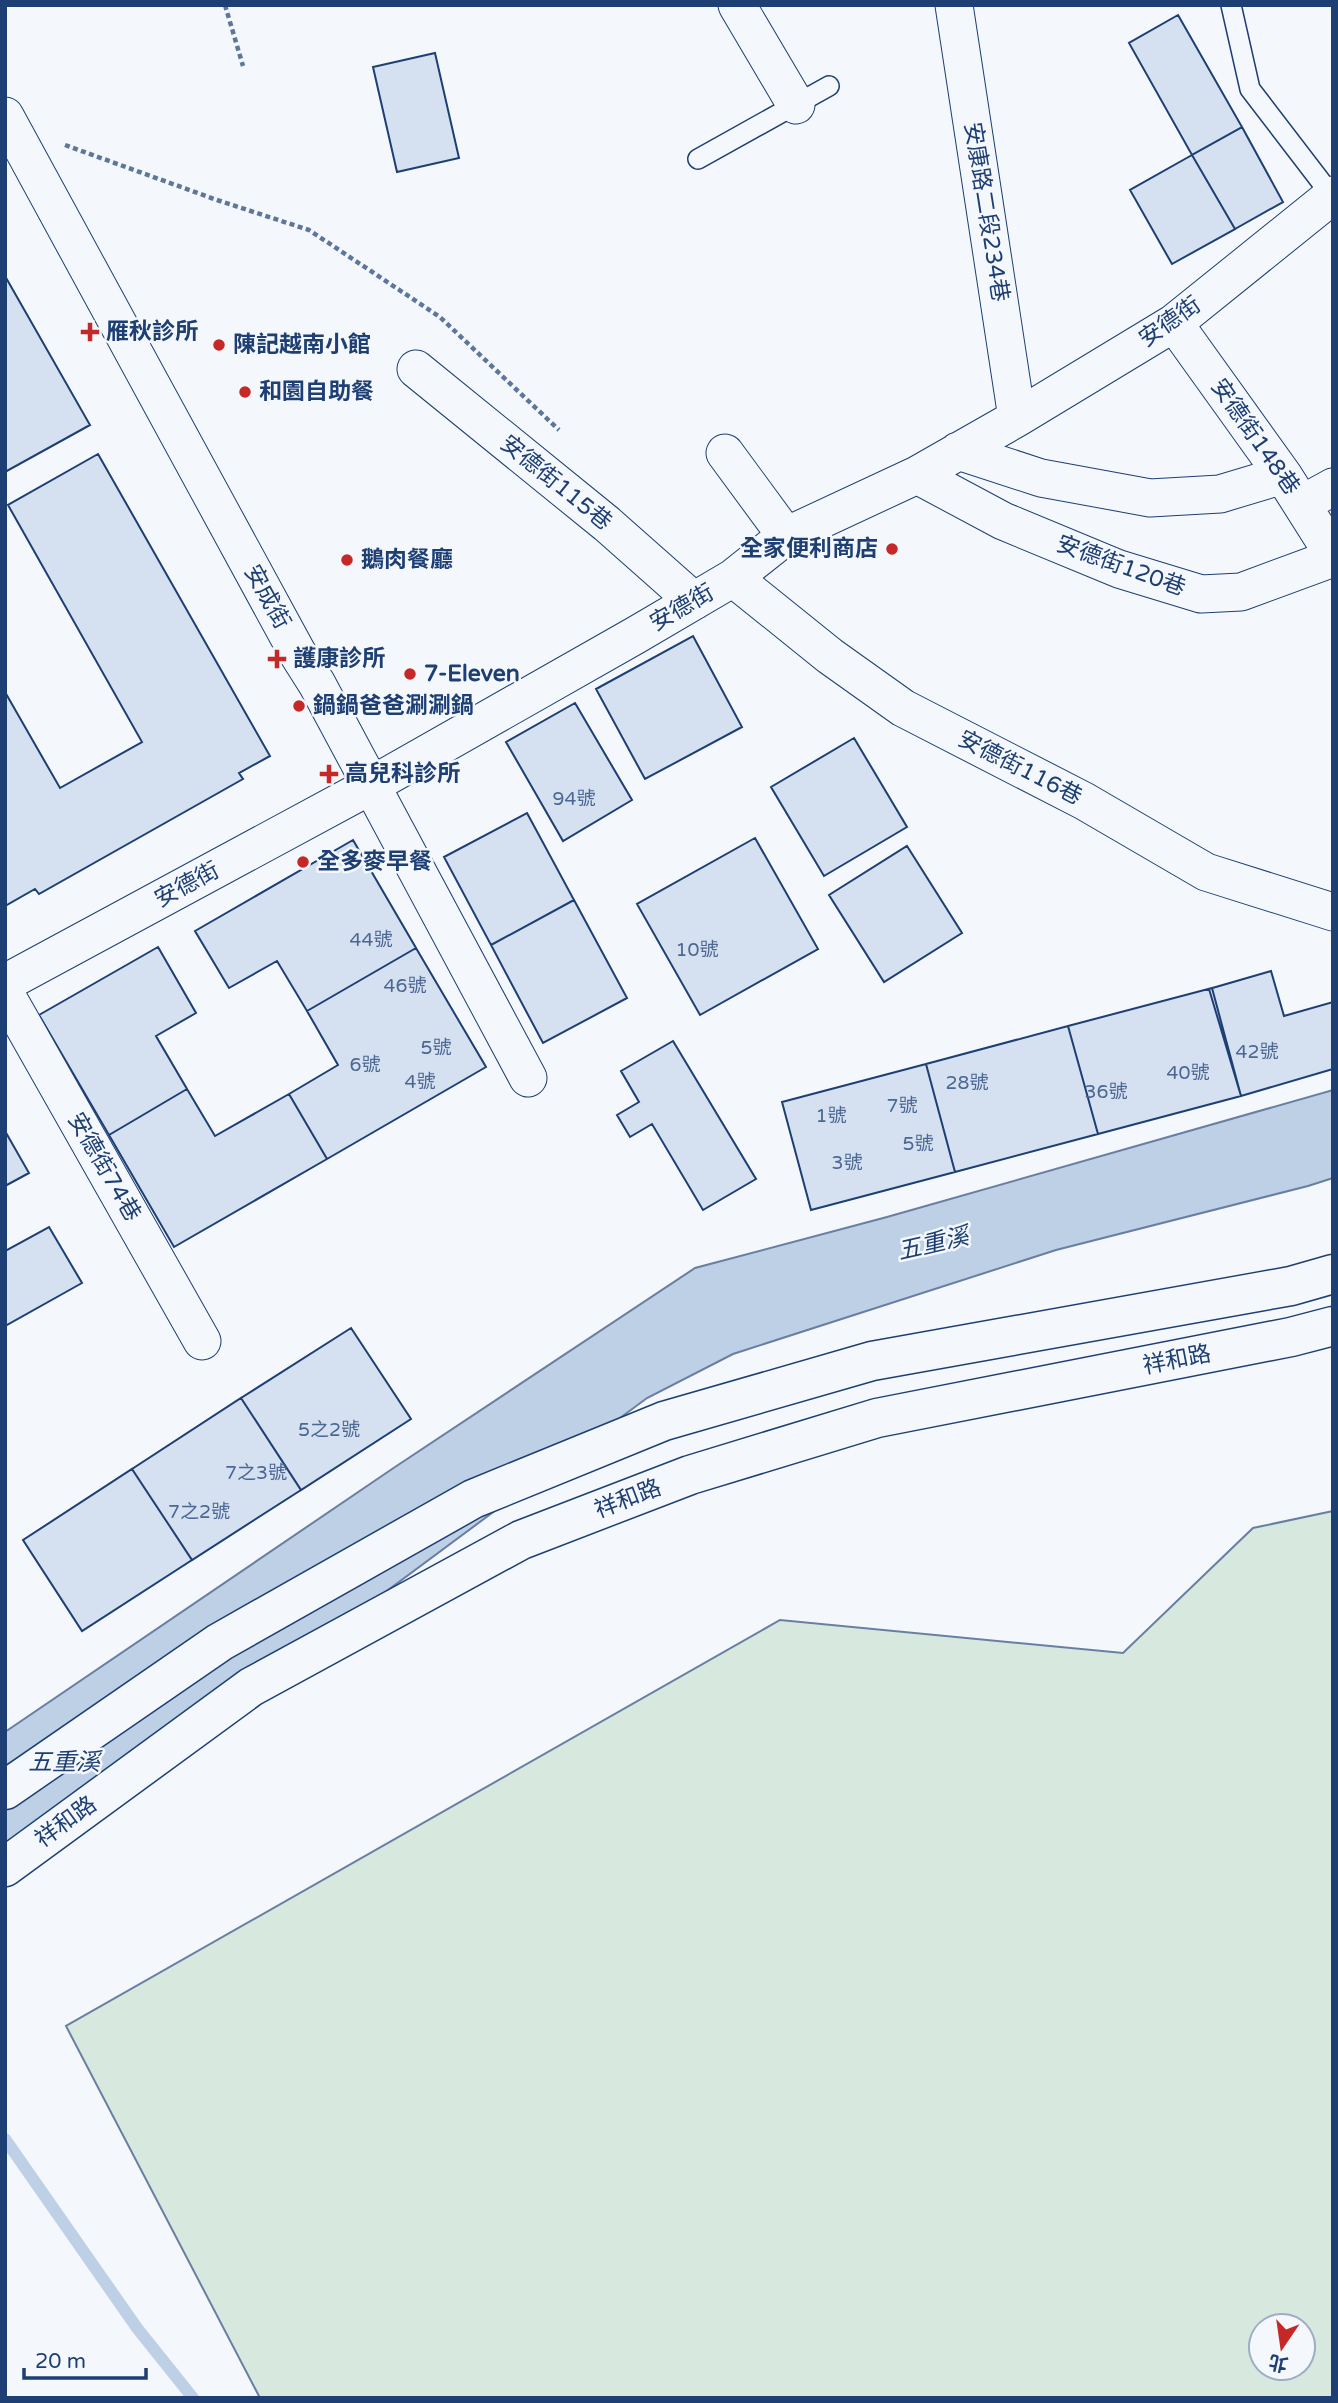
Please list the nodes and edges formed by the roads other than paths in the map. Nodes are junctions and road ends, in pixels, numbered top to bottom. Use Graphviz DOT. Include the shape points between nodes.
graph roads {
  1 [pos="737,5"];
  2 [pos="954,5"];
  3 [pos="1231,5"];
  4 [pos="829,86"];
  5 [pos="796,105"];
  6 [pos="8,121"];
  7 [pos="698,159"];
  8 [pos="1332,196"];
  9 [pos="1174,323"];
  10 [pos="416,369"];
  11 [pos="1017,418"];
  12 [pos="958,451"];
  13 [pos="725,453"];
  14 [pos="917,475"];
  15 [pos="1306,488"];
  16 [pos="786,536"];
  17 [pos="1333,556"];
  18 [pos="733,578"];
  19 [pos="694,601"];
  20 [pos="370,786"];
  21 [pos="1333,912"];
  22 [pos="5,983"];
  23 [pos="5,993"];
  24 [pos="528,1078"];
  25 [pos="1333,1273"];
  26 [pos="1333,1326"];
  27 [pos="202,1341"];
  28 [pos="5,1790"];
  29 [pos="5,1867"];
  1 -- 5 [label="street"];
  2 -- 11 [label="street, 安康路二段234巷"];
  3 -- 8 [label="lane" via="1250,89"];
  4 -- 5 [label="lane"];
  5 -- 7 [label="lane"];
  6 -- 20 [label="street, 安成街"];
  8 -- 9 [label="street, 安德街"];
  9 -- 11 [label="street, 安德街"];
  9 -- 15 [label="street, 安德街148巷"];
  10 -- 19 [label="street, 安德街115巷"];
  11 -- 12 [label="street, 安德街"];
  12 -- 14 [label="street, 安德街"];
  12 -- 15 [label="street" via="1041,478 1150,498"];
  13 -- 16 [label="street"];
  14 -- 16 [label="street, 安德街"];
  14 -- 17 [label="street, 安德街120巷" via="1003,521 1119,569 1201,594 1241,592"];
  15 -- 17 [label="street, 安德街148巷"];
  16 -- 18 [label="street, 安德街"];
  18 -- 19 [label="street, 安德街"];
  18 -- 21 [label="street, 安德街116巷" via="903,708 1084,801 1206,872"];
  19 -- 20 [label="street, 安德街"];
  20 -- 22 [label="street, 安德街"];
  20 -- 24 [label="street, 安成街"];
  23 -- 27 [label="street, 安德街74巷"];
  25 -- 28 [label="main road" via="1291,1286 872,1361 664,1421 474,1499 220,1642"];
  26 -- 29 [label="main road, 祥和路" via="877,1418 690,1475 521,1540 251,1687"];
}
